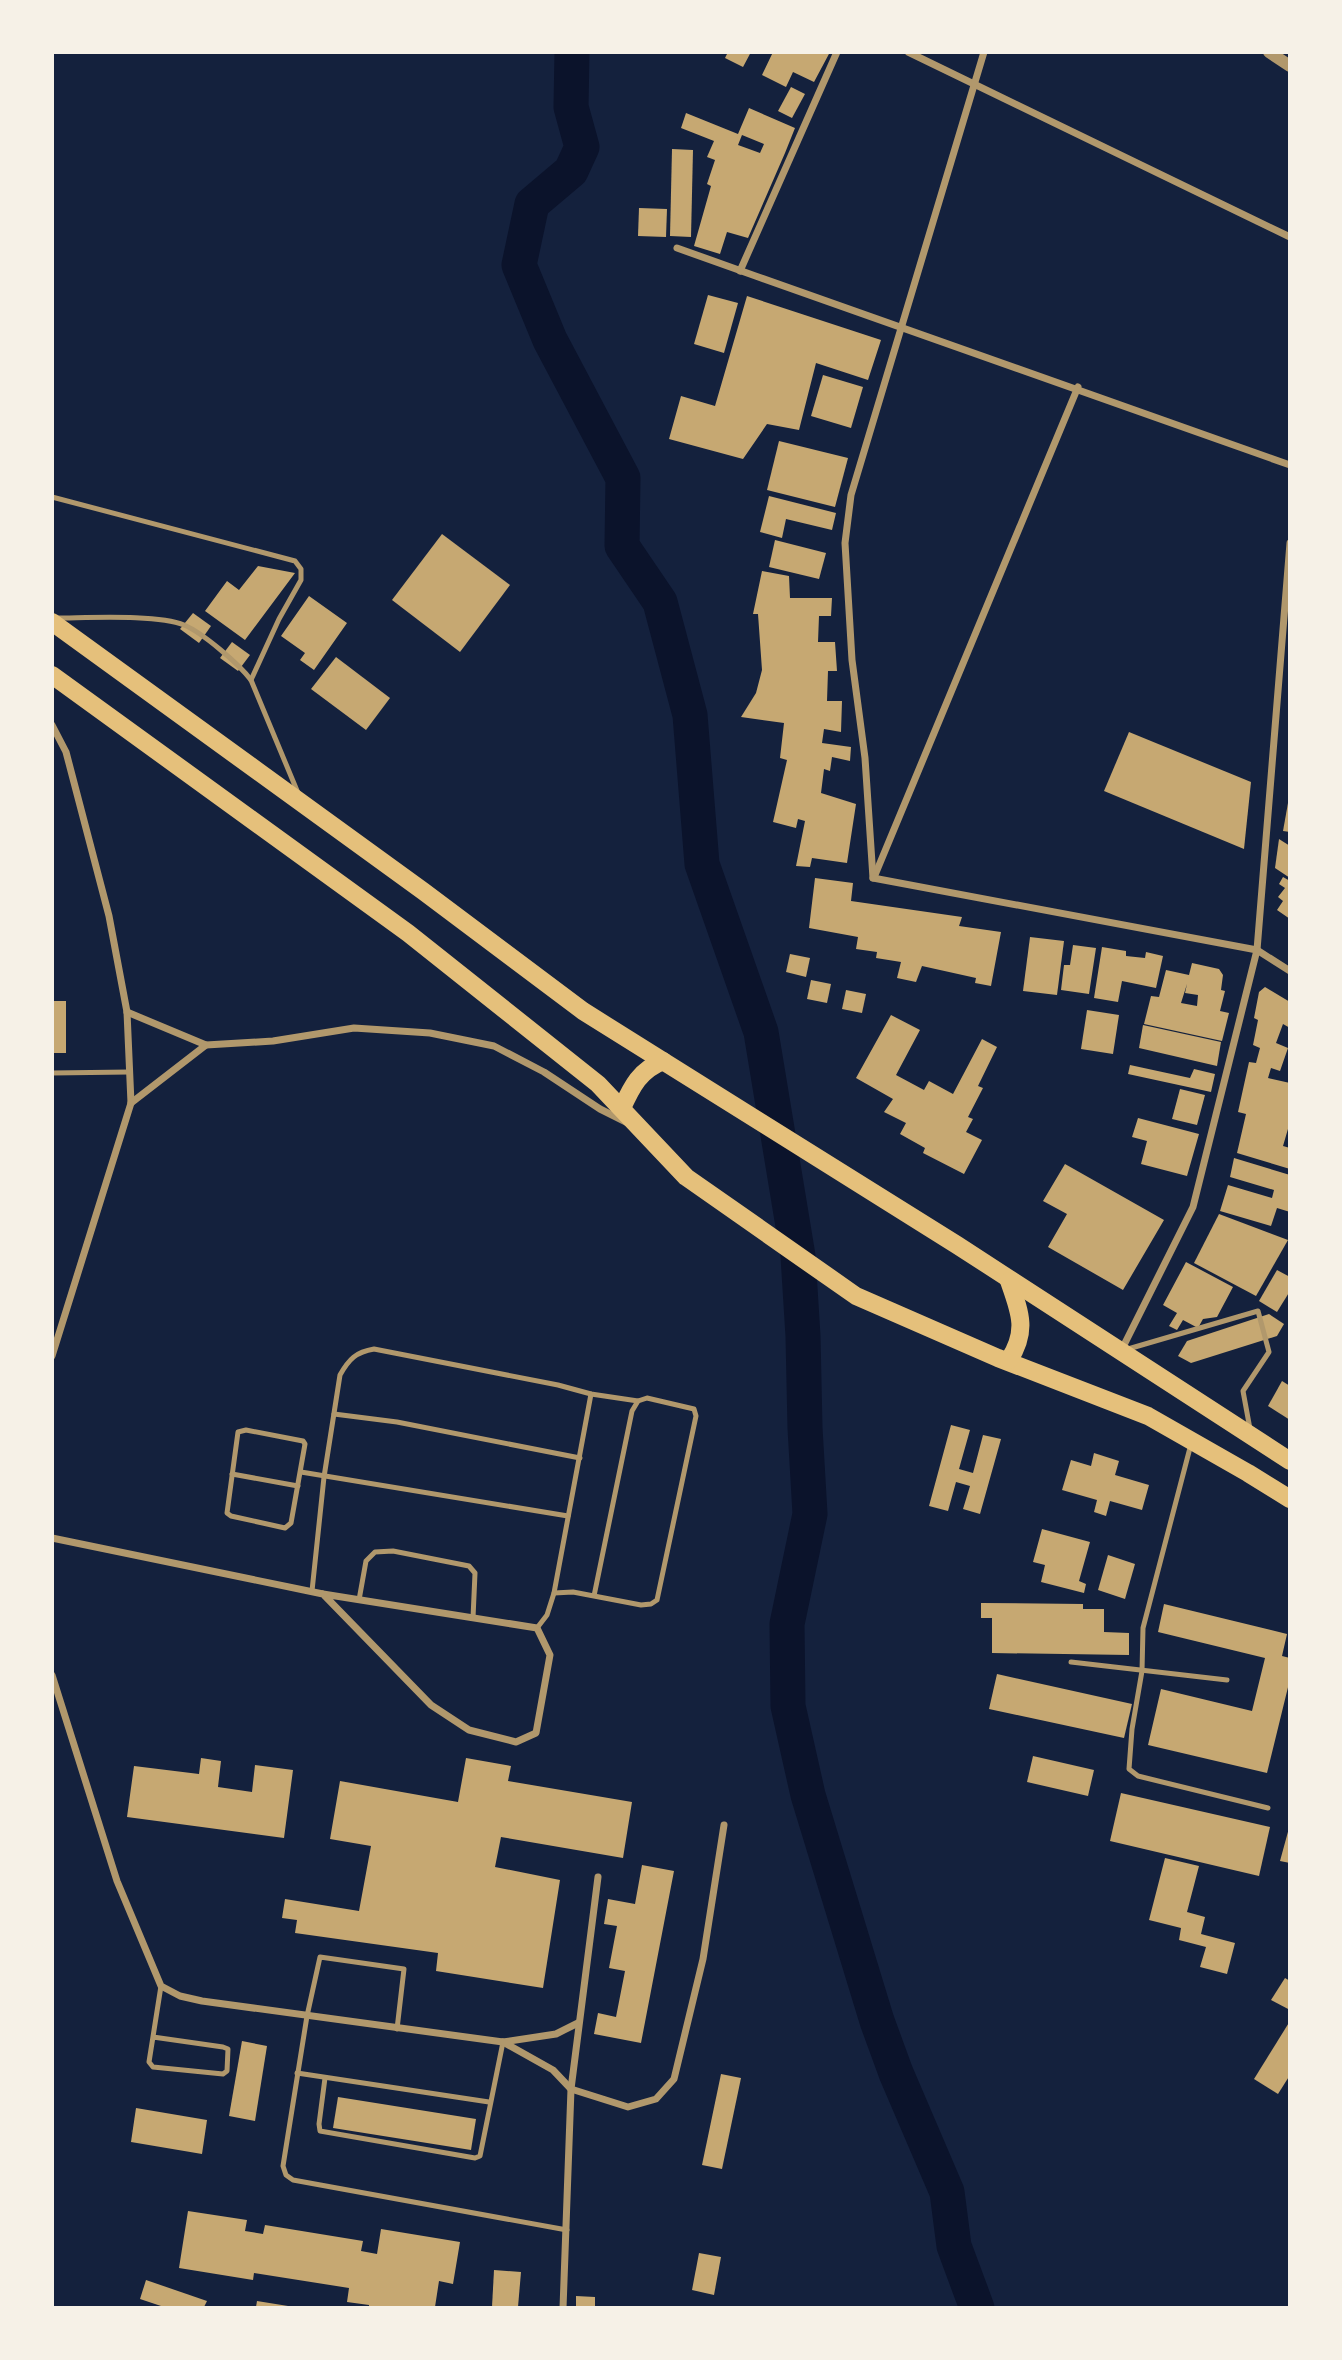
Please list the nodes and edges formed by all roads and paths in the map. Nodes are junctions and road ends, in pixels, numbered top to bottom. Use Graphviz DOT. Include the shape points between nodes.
graph roads {
  1 [pos="837,52"];
  2 [pos="908,52"];
  3 [pos="984,52"];
  4 [pos="1269,52"];
  5 [pos="1290,66"];
  6 [pos="975,84"];
  7 [pos="1290,237"];
  8 [pos="677,248"];
  9 [pos="740,271"];
  10 [pos="902,329"];
  11 [pos="1078,387"];
  12 [pos="1290,465"];
  13 [pos="52,497"];
  14 [pos="1290,543"];
  15 [pos="52,620"];
  16 [pos="52,675"];
  17 [pos="251,680"];
  18 [pos="52,725"];
  19 [pos="301,803"];
  20 [pos="873,878"];
  21 [pos="1257,950"];
  22 [pos="1290,971"];
  23 [pos="127,1012"];
  24 [pos="206,1045"];
  25 [pos="663,1061"];
  26 [pos="129,1072"];
  27 [pos="52,1073"];
  28 [pos="131,1102"];
  29 [pos="622,1108"];
  30 [pos="644,1130"];
  31 [pos="1009,1281"];
  32 [pos="1121,1351"];
  33 [pos="52,1356"];
  34 [pos="1003,1359"];
  35 [pos="591,1394"];
  36 [pos="638,1401"];
  37 [pos="334,1414"];
  38 [pos="1251,1435"];
  39 [pos="1192,1441"];
  40 [pos="580,1458"];
  41 [pos="1290,1461"];
  42 [pos="301,1472"];
  43 [pos="232,1474"];
  44 [pos="324,1477"];
  45 [pos="298,1486"];
  46 [pos="1290,1499"];
  47 [pos="568,1516"];
  48 [pos="52,1538"];
  49 [pos="312,1591"];
  50 [pos="554,1592"];
  51 [pos="323,1594"];
  52 [pos="594,1595"];
  53 [pos="359,1600"];
  54 [pos="473,1618"];
  55 [pos="537,1628"];
  56 [pos="1071,1662"];
  57 [pos="1142,1671"];
  58 [pos="52,1675"];
  59 [pos="1227,1680"];
  60 [pos="1268,1808"];
  61 [pos="724,1825"];
  62 [pos="598,1877"];
  63 [pos="161,1986"];
  64 [pos="307,2016"];
  65 [pos="578,2023"];
  66 [pos="397,2029"];
  67 [pos="153,2038"];
  68 [pos="502,2042"];
  69 [pos="297,2073"];
  70 [pos="326,2078"];
  71 [pos="571,2089"];
  72 [pos="489,2102"];
  73 [pos="567,2230"];
  74 [pos="563,2308"];
  1 -- 9 [label="street"];
  2 -- 6 [label="street"];
  3 -- 6 [label="street"];
  4 -- 5 [label="street"];
  6 -- 7 [label="street"];
  6 -- 10 [label="street"];
  8 -- 9 [label="street"];
  9 -- 10 [label="street"];
  10 -- 11 [label="street"];
  10 -- 20 [label="street" via="851,495 845,543"];
  11 -- 12 [label="street"];
  11 -- 20 [label="street"];
  13 -- 17 [label="lane" via="295,561 301,580"];
  14 -- 21 [label="street"];
  15 -- 17 [label="lane" via="166,620 186,625 240,666"];
  15 -- 19 [label="main road"];
  16 -- 29 [label="main road" via="408,933"];
  17 -- 19 [label="lane"];
  18 -- 23 [label="street" via="66,752 109,916"];
  19 -- 25 [label="main road" via="583,1011"];
  20 -- 21 [label="street"];
  21 -- 22 [label="street"];
  21 -- 32 [label="street" via="1193,1207"];
  23 -- 24 [label="street"];
  23 -- 26 [label="street"];
  24 -- 28 [label="street"];
  24 -- 30 [label="street" via="273,1041 354,1028 430,1033 494,1046"];
  25 -- 29 [label="main road" via="640,1075"];
  25 -- 31 [label="main road"];
  26 -- 27 [label="lane"];
  26 -- 28 [label="street"];
  28 -- 33 [label="street"];
  29 -- 30 [label="main road"];
  30 -- 34 [label="main road" via="686,1177 856,1296"];
  31 -- 32 [label="main road"];
  31 -- 34 [label="main road" via="1020,1314 1021,1338"];
  32 -- 38 [label="main road"];
  32 -- 38 [label="lane" via="1258,1311 1269,1352 1243,1391"];
  34 -- 39 [label="main road" via="1148,1416"];
  35 -- 36 [label="lane"];
  35 -- 37 [label="lane" via="374,1349 359,1352 340,1375"];
  35 -- 40 [label="lane"];
  36 -- 52 [label="lane" via="632,1411"];
  36 -- 52 [label="lane" via="647,1398 694,1409 696,1416 660,1589 657,1600 641,1605"];
  37 -- 40 [label="lane"];
  37 -- 44 [label="lane"];
  38 -- 41 [label="main road"];
  39 -- 46 [label="main road"];
  39 -- 57 [label="lane" via="1143,1628"];
  40 -- 47 [label="lane"];
  42 -- 43 [label="lane" via="303,1441 246,1430 238,1432"];
  42 -- 44 [label="lane"];
  42 -- 45 [label="lane"];
  43 -- 45 [label="lane"];
  43 -- 45 [label="lane" via="227,1513 285,1528 291,1523"];
  44 -- 47 [label="lane"];
  44 -- 49 [label="lane"];
  47 -- 50 [label="lane"];
  48 -- 49 [label="street"];
  49 -- 51 [label="street"];
  50 -- 52 [label="lane"];
  50 -- 55 [label="lane"];
  51 -- 53 [label="street"];
  51 -- 55 [label="street" via="431,1705 469,1730 516,1742 536,1733 550,1655"];
  53 -- 54 [label="street"];
  53 -- 54 [label="lane" via="366,1561 375,1552 393,1551 469,1566 475,1573"];
  54 -- 55 [label="street"];
  56 -- 57 [label="lane"];
  57 -- 59 [label="lane"];
  57 -- 60 [label="lane" via="1132,1729 1132,1774"];
  58 -- 63 [label="street" via="117,1881"];
  61 -- 71 [label="street" via="703,1959 674,2079 656,2099 628,2108"];
  62 -- 65 [label="street"];
  63 -- 64 [label="street" via="202,2001"];
  63 -- 67 [label="lane"];
  64 -- 66 [label="street"];
  64 -- 66 [label="lane" via="320,1957 404,1969"];
  64 -- 69 [label="lane"];
  65 -- 68 [label="street" via="556,2034"];
  65 -- 71 [label="street"];
  66 -- 68 [label="street"];
  67 -- 67 [label="lane" via="149,2063 153,2067 227,2071 228,2049"];
  68 -- 71 [label="street" via="553,2070"];
  68 -- 72 [label="lane"];
  69 -- 70 [label="lane"];
  69 -- 73 [label="lane" via="283,2166 293,2180"];
  70 -- 72 [label="lane"];
  70 -- 72 [label="lane" via="320,2131 470,2158 480,2156"];
  71 -- 73 [label="street"];
  73 -- 74 [label="street"];
}
